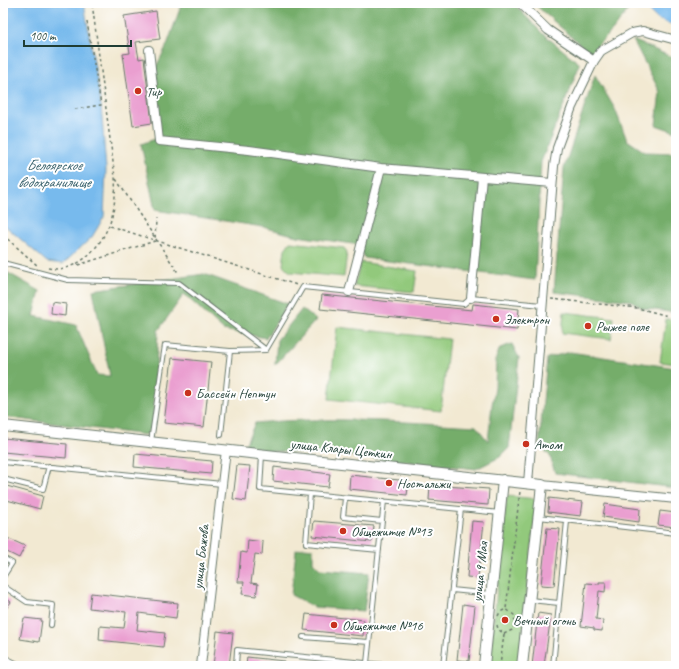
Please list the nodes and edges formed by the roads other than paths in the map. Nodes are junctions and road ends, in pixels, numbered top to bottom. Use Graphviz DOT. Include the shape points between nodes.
graph roads {
  1 [pos="520,3"];
  2 [pos="676,40"];
  3 [pos="149,50"];
  4 [pos="594,61"];
  5 [pos="381,168"];
  6 [pos="482,177"];
  7 [pos="552,182"];
  8 [pos="3,263"];
  9 [pos="349,292"];
  10 [pos="471,298"];
  11 [pos="543,301"];
  12 [pos="266,350"];
  13 [pos="230,351"];
  14 [pos="3,426"];
  15 [pos="221,435"];
  16 [pos="151,442"];
  17 [pos="226,450"];
  18 [pos="262,454"];
  19 [pos="3,462"];
  20 [pos="49,466"];
  21 [pos="3,479"];
  22 [pos="504,480"];
  23 [pos="222,484"];
  24 [pos="542,485"];
  25 [pos="524,486"];
  26 [pos="310,494"];
  27 [pos="345,498"];
  28 [pos="676,499"];
  29 [pos="384,501"];
  30 [pos="461,509"];
  31 [pos="501,513"];
  32 [pos="539,517"];
  33 [pos="382,521"];
  34 [pos="567,521"];
  35 [pos="676,533"];
  36 [pos="379,550"];
  37 [pos="3,558"];
  38 [pos="3,577"];
  39 [pos="3,586"];
  40 [pos="452,590"];
  41 [pos="492,594"];
  42 [pos="529,600"];
  43 [pos="559,602"];
  44 [pos="51,625"];
  45 [pos="303,637"];
  46 [pos="369,642"];
  47 [pos="3,660"];
  48 [pos="367,663"];
  49 [pos="3,665"];
  50 [pos="15,666"];
  51 [pos="201,666"];
  52 [pos="236,666"];
  53 [pos="394,666"];
  54 [pos="443,666"];
  55 [pos="484,666"];
  56 [pos="522,666"];
  57 [pos="553,666"];
  1 -- 4 [label="street" via="548,30"];
  2 -- 4 [label="street" via="643,31 632,33 601,51"];
  3 -- 5 [label="street" via="159,141"];
  4 -- 7 [label="street" via="572,107 557,148"];
  5 -- 6 [label="street"];
  5 -- 9 [label="street"];
  6 -- 7 [label="street"];
  6 -- 10 [label="street"];
  7 -- 11 [label="street"];
  8 -- 12 [label="lane" via="68,280 180,283"];
  9 -- 10 [label="lane" via="464,304"];
  9 -- 12 [label="lane" via="303,287"];
  10 -- 11 [label="lane"];
  11 -- 25 [label="street"];
  12 -- 13 [label="lane"];
  13 -- 15 [label="lane"];
  13 -- 16 [label="lane" via="165,345"];
  14 -- 16 [label="street, улица Клары Цеткин"];
  16 -- 17 [label="street, улица Клары Цеткин"];
  17 -- 18 [label="street, улица Клары Цеткин"];
  17 -- 23 [label="street, улица Бажова"];
  18 -- 22 [label="street, улица Клары Цеткин"];
  18 -- 26 [label="lane" via="260,489"];
  19 -- 20 [label="lane"];
  20 -- 21 [label="lane" via="43,489"];
  20 -- 23 [label="lane"];
  22 -- 25 [label="street, улица Клары Цеткин"];
  22 -- 31 [label="street, улица 9 Мая"];
  23 -- 51 [label="street, улица Бажова"];
  24 -- 25 [label="street, улица Клары Цеткин"];
  24 -- 28 [label="street, улица Клары Цеткин"];
  24 -- 32 [label="street"];
  26 -- 27 [label="lane"];
  26 -- 36 [label="lane" via="306,543"];
  27 -- 29 [label="lane"];
  27 -- 33 [label="lane" via="343,518"];
  29 -- 30 [label="lane"];
  29 -- 33 [label="lane"];
  30 -- 31 [label="lane"];
  30 -- 40 [label="lane"];
  31 -- 41 [label="street, улица 9 Мая"];
  32 -- 34 [label="lane"];
  32 -- 42 [label="street"];
  33 -- 36 [label="lane"];
  34 -- 35 [label="lane"];
  34 -- 43 [label="lane"];
  36 -- 46 [label="lane"];
  37 -- 38 [label="lane" via="12,563"];
  39 -- 44 [label="lane" via="27,602 53,605"];
  40 -- 41 [label="lane"];
  40 -- 54 [label="lane"];
  41 -- 55 [label="street, улица 9 Мая"];
  42 -- 43 [label="lane"];
  42 -- 56 [label="street"];
  43 -- 57 [label="lane"];
  45 -- 46 [label="lane"];
  46 -- 48 [label="lane"];
  47 -- 50 [label="street"];
  48 -- 52 [label="lane" via="237,650"];
  48 -- 53 [label="lane"];
  49 -- 50 [label="street"];
}
